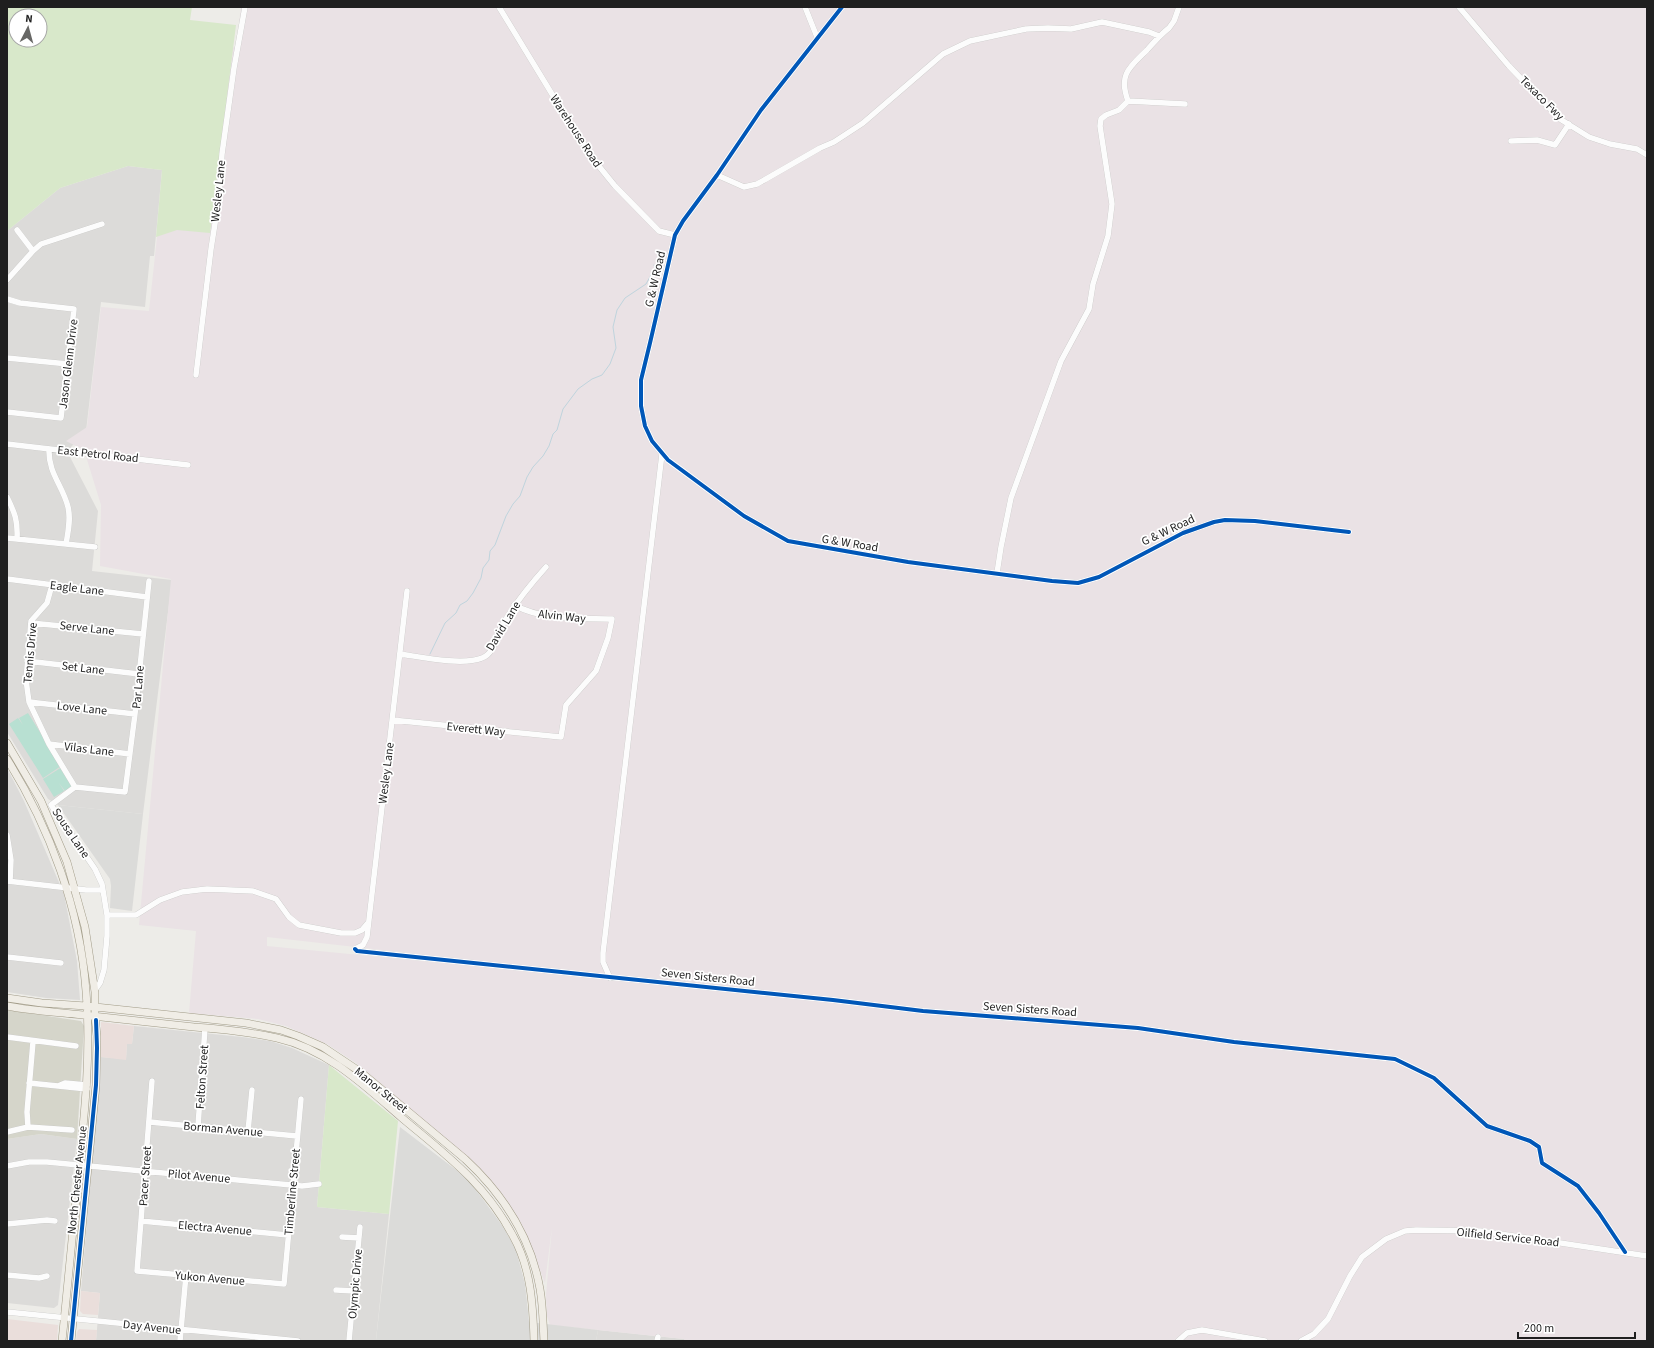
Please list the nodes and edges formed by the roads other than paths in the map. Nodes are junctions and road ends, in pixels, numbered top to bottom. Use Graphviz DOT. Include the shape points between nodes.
graph roads {
  1 [pos="246,7"];
  2 [pos="499,7"];
  3 [pos="805,7"];
  4 [pos="842,7"];
  5 [pos="1179,7"];
  6 [pos="1459,7"];
  7 [pos="1159,36"];
  8 [pos="817,37"];
  9 [pos="1128,101"];
  10 [pos="1185,104"];
  11 [pos="1569,124"];
  12 [pos="1511,141"];
  13 [pos="1647,155"];
  14 [pos="717,175"];
  15 [pos="102,224"];
  16 [pos="17,230"];
  17 [pos="675,235"];
  18 [pos="33,251"];
  19 [pos="7,280"];
  20 [pos="7,299"];
  21 [pos="7,358"];
  22 [pos="68,364"];
  23 [pos="196,375"];
  24 [pos="7,412"];
  25 [pos="7,444"];
  26 [pos="49,449"];
  27 [pos="662,454"];
  28 [pos="188,465"];
  29 [pos="7,497"];
  30 [pos="1349,532"];
  31 [pos="7,538"];
  32 [pos="17,539"];
  33 [pos="66,544"];
  34 [pos="95,547"];
  35 [pos="546,568"];
  36 [pos="997,573"];
  37 [pos="7,579"];
  38 [pos="149,581"];
  39 [pos="52,585"];
  40 [pos="407,590"];
  41 [pos="147,597"];
  42 [pos="514,605"];
  43 [pos="31,623"];
  44 [pos="143,634"];
  45 [pos="400,654"];
  46 [pos="28,661"];
  47 [pos="139,674"];
  48 [pos="29,702"];
  49 [pos="135,714"];
  50 [pos="392,720"];
  51 [pos="561,737"];
  52 [pos="7,743"];
  53 [pos="49,744"];
  54 [pos="130,754"];
  55 [pos="7,759"];
  56 [pos="75,786"];
  57 [pos="7,835"];
  58 [pos="8,881"];
  59 [pos="66,887"];
  60 [pos="75,888"];
  61 [pos="103,890"];
  62 [pos="107,915"];
  63 [pos="368,924"];
  64 [pos="355,949"];
  65 [pos="7,957"];
  66 [pos="61,963"];
  67 [pos="610,978"];
  68 [pos="95,990"];
  69 [pos="7,998"];
  70 [pos="7,1006"];
  71 [pos="86,1006"];
  72 [pos="95,1007"];
  73 [pos="87,1016"];
  74 [pos="95,1017"];
  75 [pos="205,1028"];
  76 [pos="7,1037"];
  77 [pos="33,1042"];
  78 [pos="76,1046"];
  79 [pos="152,1081"];
  80 [pos="29,1084"];
  81 [pos="87,1087"];
  82 [pos="252,1090"];
  83 [pos="301,1099"];
  84 [pos="149,1122"];
  85 [pos="198,1126"];
  86 [pos="28,1127"];
  87 [pos="72,1130"];
  88 [pos="248,1131"];
  89 [pos="7,1132"];
  90 [pos="298,1136"];
  91 [pos="79,1164"];
  92 [pos="88,1165"];
  93 [pos="7,1166"];
  94 [pos="146,1171"];
  95 [pos="319,1184"];
  96 [pos="293,1185"];
  97 [pos="55,1221"];
  98 [pos="141,1221"];
  99 [pos="7,1224"];
  100 [pos="360,1228"];
  101 [pos="288,1235"];
  102 [pos="342,1237"];
  103 [pos="359,1238"];
  104 [pos="1625,1252"];
  105 [pos="1647,1256"];
  106 [pos="137,1271"];
  107 [pos="7,1275"];
  108 [pos="186,1275"];
  109 [pos="47,1276"];
  110 [pos="284,1284"];
  111 [pos="336,1290"];
  112 [pos="354,1291"];
  113 [pos="7,1312"];
  114 [pos="64,1318"];
  115 [pos="73,1319"];
  116 [pos="181,1330"];
  117 [pos="230,1334"];
  118 [pos="280,1340"];
  119 [pos="62,1341"];
  120 [pos="71,1341"];
  121 [pos="180,1341"];
  122 [pos="230,1341"];
  123 [pos="298,1341"];
  124 [pos="349,1341"];
  125 [pos="534,1341"];
  126 [pos="544,1341"];
  127 [pos="1178,1341"];
  128 [pos="1265,1341"];
  129 [pos="1300,1341"];
  1 -- 23 [label="street, Wesley Lane" via="234,68 222,154 219,198"];
  2 -- 17 [label="street, Warehouse Road" via="569,122 606,176 659,231"];
  3 -- 8 [label="street"];
  4 -- 8 [label="street, G & W Road"];
  5 -- 7 [label="street" via="1169,28"];
  6 -- 11 [label="street, Texaco Fwy" via="1509,66 1560,119"];
  7 -- 9 [label="street" via="1126,73 1125,94"];
  7 -- 14 [label="street" via="1102,22 1071,29 1026,29 970,41 943,54 863,123 834,142 757,184 744,187"];
  8 -- 14 [label="street, G & W Road" via="761,110"];
  9 -- 10 [label="street"];
  9 -- 36 [label="street" via="1119,110 1101,119 1112,204 1108,236 1093,284 1089,309 1061,361 1012,493"];
  11 -- 12 [label="street" via="1555,145 1537,140"];
  11 -- 13 [label="street, Texaco Fwy" via="1589,137 1637,149"];
  14 -- 17 [label="street, G & W Road"];
  15 -- 18 [label="street" via="46,242"];
  16 -- 18 [label="street"];
  17 -- 27 [label="street, G & W Road" via="640,380 645,426 652,442"];
  18 -- 19 [label="street"];
  20 -- 22 [label="street, Jason Glenn Drive" via="20,303 74,309"];
  21 -- 22 [label="street"];
  22 -- 24 [label="street, Jason Glenn Drive" via="61,418"];
  25 -- 26 [label="street, East Petrol Road"];
  26 -- 28 [label="street, East Petrol Road"];
  26 -- 33 [label="street" via="51,467 68,505"];
  27 -- 36 [label="street, G & W Road" via="744,516 788,542 908,562"];
  27 -- 67 [label="street" via="603,953 603,962"];
  29 -- 32 [label="street" via="16,516"];
  30 -- 36 [label="street, G & W Road" via="1226,520 1202,525 1183,533 1099,577 1078,583"];
  31 -- 32 [label="street"];
  32 -- 33 [label="street"];
  33 -- 34 [label="street"];
  35 -- 42 [label="street, David Lane"];
  37 -- 39 [label="street, Eagle Lane"];
  38 -- 41 [label="street, Par Lane"];
  39 -- 41 [label="street, Eagle Lane"];
  39 -- 43 [label="street, Tennis Drive" via="47,603 34,616"];
  40 -- 45 [label="street, Wesley Lane"];
  41 -- 44 [label="street, Par Lane"];
  42 -- 45 [label="street, David Lane" via="493,648 483,658 456,661"];
  42 -- 51 [label="street, Alvin Way" via="524,611 551,617 612,619 596,672 566,705"];
  43 -- 44 [label="street, Serve Lane"];
  43 -- 46 [label="street, Tennis Drive"];
  44 -- 47 [label="street, Par Lane"];
  45 -- 50 [label="street, Wesley Lane"];
  46 -- 47 [label="street, Set Lane"];
  46 -- 48 [label="street, Tennis Drive" via="26,680"];
  47 -- 49 [label="street, Par Lane"];
  48 -- 49 [label="street, Love Lane"];
  48 -- 53 [label="street, Tennis Drive"];
  49 -- 54 [label="street, Par Lane"];
  50 -- 51 [label="street, Everett Way"];
  50 -- 63 [label="street, Wesley Lane"];
  52 -- 60 [label="main road, North Chester Avenue" via="29,778 49,818"];
  53 -- 54 [label="street, Vilas Lane"];
  53 -- 56 [label="street, Tennis Drive"];
  54 -- 56 [label="street, Par Lane" via="125,792"];
  55 -- 59 [label="main road, North Chester Avenue" via="41,822"];
  56 -- 61 [label="street, Sousa Lane" via="51,805 94,869"];
  57 -- 58 [label="street" via="11,860"];
  58 -- 59 [label="street"];
  59 -- 60 [label="street"];
  59 -- 71 [label="main road, North Chester Avenue" via="82,956"];
  60 -- 61 [label="street"];
  60 -- 68 [label="main road, North Chester Avenue"];
  61 -- 62 [label="street"];
  62 -- 63 [label="street" via="136,915 160,900 182,892 207,889 253,890 276,899 289,917 299,925 355,933"];
  62 -- 68 [label="street" via="104,970"];
  63 -- 64 [label="street, Wesley Lane" via="366,940"];
  64 -- 67 [label="street, Seven Sisters Road"];
  65 -- 66 [label="street"];
  67 -- 104 [label="street, Seven Sisters Road" via="923,1011 1138,1028 1395,1059 1434,1078 1487,1126 1530,1141 1539,1147 1542,1163 1578,1186"];
  68 -- 72 [label="main road, North Chester Avenue"];
  69 -- 71 [label="main road, Manor Street"];
  70 -- 73 [label="main road, Manor Street"];
  71 -- 72 [label="main road, Manor Street"];
  71 -- 73 [label="main road, North Chester Avenue"];
  72 -- 74 [label="main road, North Chester Avenue"];
  72 -- 126 [label="main road, Manor Street" via="246,1023 280,1030 323,1047 362,1073 480,1174 517,1223 530,1250 539,1283"];
  73 -- 74 [label="main road, Manor Street"];
  73 -- 81 [label="main road, North Chester Avenue"];
  74 -- 75 [label="main road, Manor Street"];
  74 -- 92 [label="main road, North Chester Avenue" via="97,1067"];
  75 -- 85 [label="street, Felton Street"];
  75 -- 125 [label="main road, Manor Street" via="279,1038 295,1043 342,1067 459,1165 488,1196 502,1216 520,1252 532,1296"];
  76 -- 77 [label="street"];
  77 -- 78 [label="street"];
  77 -- 80 [label="street"];
  79 -- 84 [label="street, Pacer Street"];
  80 -- 81 [label="street" via="58,1086 65,1083"];
  80 -- 86 [label="street"];
  81 -- 91 [label="main road, North Chester Avenue"];
  82 -- 88 [label="street"];
  83 -- 90 [label="street, Timberline Street"];
  84 -- 85 [label="street, Borman Avenue"];
  84 -- 94 [label="street, Pacer Street"];
  85 -- 88 [label="street, Borman Avenue"];
  86 -- 87 [label="street"];
  86 -- 89 [label="street"];
  88 -- 90 [label="street, Borman Avenue"];
  90 -- 96 [label="street, Timberline Street"];
  91 -- 92 [label="street, Pilot Avenue"];
  91 -- 93 [label="street, Pilot Avenue" via="38,1161"];
  91 -- 114 [label="main road, North Chester Avenue"];
  92 -- 94 [label="street, Pilot Avenue"];
  92 -- 115 [label="main road, North Chester Avenue"];
  94 -- 96 [label="street, Pilot Avenue"];
  94 -- 98 [label="street, Pacer Street"];
  95 -- 96 [label="street, Pilot Avenue"];
  96 -- 101 [label="street, Timberline Street"];
  97 -- 99 [label="street"];
  98 -- 101 [label="street, Electra Avenue"];
  98 -- 106 [label="street, Pacer Street"];
  100 -- 103 [label="street, Olympic Drive"];
  101 -- 110 [label="street, Timberline Street"];
  102 -- 103 [label="street"];
  103 -- 112 [label="street, Olympic Drive"];
  104 -- 105 [label="street, Oilfield Service Road"];
  104 -- 129 [label="street, Oilfield Service Road" via="1480,1231 1405,1231 1386,1239 1362,1257 1328,1319 1314,1334"];
  106 -- 108 [label="street, Yukon Avenue"];
  107 -- 109 [label="street" via="39,1278"];
  108 -- 110 [label="street, Yukon Avenue"];
  108 -- 116 [label="street"];
  111 -- 112 [label="street"];
  112 -- 124 [label="street, Olympic Drive"];
  113 -- 114 [label="street, Day Avenue"];
  114 -- 115 [label="street, Day Avenue"];
  114 -- 119 [label="main road, North Chester Avenue"];
  115 -- 116 [label="street, Day Avenue"];
  115 -- 120 [label="main road, North Chester Avenue"];
  116 -- 117 [label="street, Day Avenue"];
  116 -- 121 [label="street"];
  117 -- 118 [label="street, Day Avenue"];
  117 -- 122 [label="street"];
  118 -- 123 [label="street, Day Avenue"];
  127 -- 128 [label="street" via="1187,1333 1202,1330"];
}
